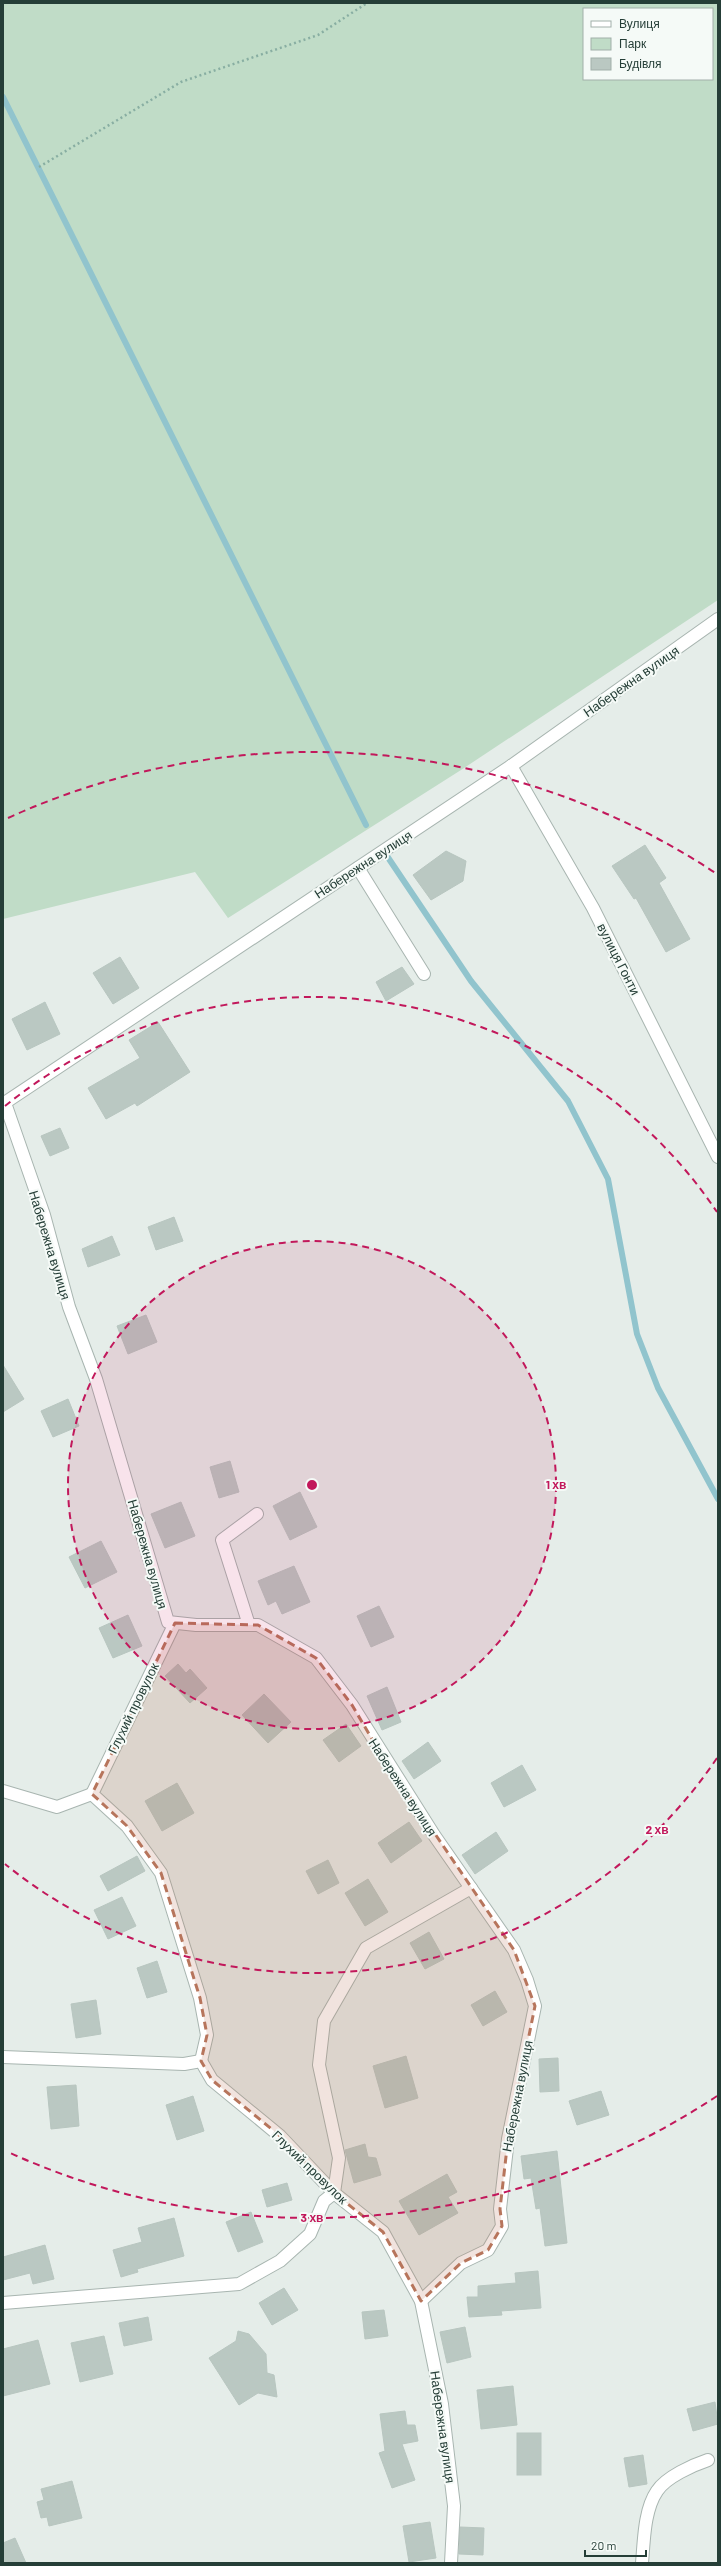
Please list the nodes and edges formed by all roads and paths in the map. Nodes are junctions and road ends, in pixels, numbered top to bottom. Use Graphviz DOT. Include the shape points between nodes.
graph roads {
  1 [pos="367,3"];
  2 [pos="38,167"];
  3 [pos="718,619"];
  4 [pos="512,766"];
  5 [pos="358,868"];
  6 [pos="424,974"];
  7 [pos="4,1104"];
  8 [pos="718,1157"];
  9 [pos="257,1514"];
  10 [pos="175,1623"];
  11 [pos="249,1625"];
  12 [pos="3,1791"];
  13 [pos="92,1794"];
  14 [pos="471,1888"];
  15 [pos="3,2056"];
  16 [pos="202,2061"];
  17 [pos="334,2193"];
  18 [pos="421,2301"];
  19 [pos="3,2303"];
  20 [pos="708,2460"];
  21 [pos="451,2563"];
  22 [pos="642,2563"];
  1 -- 2 [label="path" via="318,35 181,82"];
  3 -- 4 [label="street, Набережна вулиця"];
  4 -- 5 [label="street, Набережна вулиця"];
  4 -- 8 [label="street, вулиця Гонти" via="593,908"];
  5 -- 6 [label="street"];
  5 -- 7 [label="street, Набережна вулиця"];
  7 -- 10 [label="street, Набережна вулиця" via="44,1215 69,1307 94,1372 168,1622"];
  9 -- 11 [label="street" via="222,1540"];
  10 -- 11 [label="street, Набережна вулиця"];
  10 -- 13 [label="street, Глухий провулок"];
  11 -- 14 [label="street, Набережна вулиця" via="258,1625 316,1658 352,1705 382,1756"];
  12 -- 13 [label="street" via="57,1807"];
  13 -- 16 [label="street" via="127,1826 161,1873 200,1998 207,2035"];
  14 -- 17 [label="street" via="366,1948 324,2021 319,2065 339,2158"];
  14 -- 18 [label="street, Набережна вулиця" via="514,1950 535,2006 508,2139 500,2209 502,2226 488,2250 461,2263"];
  15 -- 16 [label="street" via="184,2064"];
  16 -- 17 [label="street, Глухий провулок" via="212,2080 280,2136"];
  17 -- 18 [label="street, Глухий провулок" via="383,2232"];
  17 -- 19 [label="street" via="324,2201 310,2234 280,2261 239,2284"];
  18 -- 21 [label="street, Набережна вулиця" via="445,2427 454,2506"];
  20 -- 22 [label="street" via="688,2468 657,2491 648,2514"];
}
